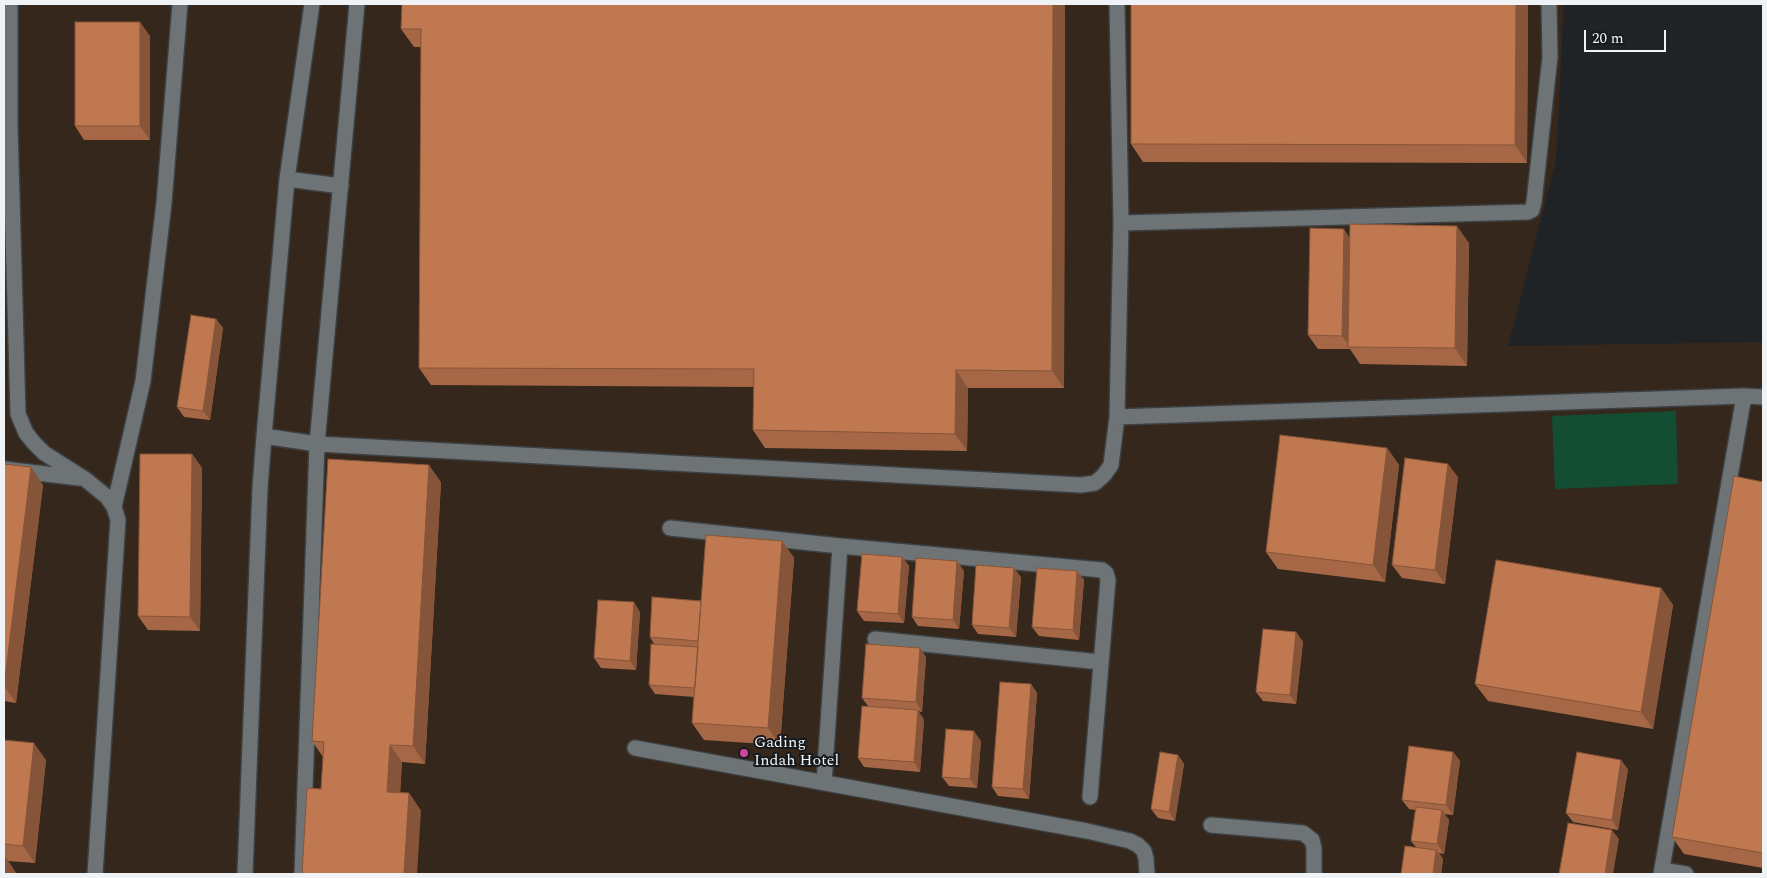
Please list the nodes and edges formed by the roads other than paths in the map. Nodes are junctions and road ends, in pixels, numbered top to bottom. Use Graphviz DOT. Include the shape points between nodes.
graph roads {
  1 [pos="10,4"];
  2 [pos="180,4"];
  3 [pos="312,4"];
  4 [pos="357,4"];
  5 [pos="1117,4"];
  6 [pos="1549,4"];
  7 [pos="7,126"];
  8 [pos="287,178"];
  9 [pos="341,186"];
  10 [pos="1122,223"];
  11 [pos="1744,396"];
  12 [pos="1763,397"];
  13 [pos="1118,417"];
  14 [pos="264,436"];
  15 [pos="317,444"];
  16 [pos="4,469"];
  17 [pos="85,479"];
  18 [pos="114,507"];
  19 [pos="670,528"];
  20 [pos="840,546"];
  21 [pos="875,639"];
  22 [pos="1100,662"];
  23 [pos="635,748"];
  24 [pos="824,783"];
  25 [pos="1090,797"];
  26 [pos="1211,825"];
  27 [pos="1661,872"];
  28 [pos="96,874"];
  29 [pos="245,874"];
  30 [pos="302,874"];
  31 [pos="1147,874"];
  32 [pos="1314,874"];
  33 [pos="1686,874"];
  1 -- 7 [label="lane"];
  2 -- 18 [label="lane" via="164,203 143,381"];
  3 -- 8 [label="lane"];
  4 -- 9 [label="lane"];
  5 -- 10 [label="lane"];
  6 -- 10 [label="lane" via="1550,57 1532,210"];
  7 -- 17 [label="lane" via="18,414 26,433 44,453"];
  8 -- 9 [label="lane"];
  8 -- 14 [label="lane"];
  9 -- 15 [label="lane"];
  10 -- 13 [label="lane"];
  11 -- 12 [label="lane"];
  11 -- 13 [label="lane"];
  11 -- 27 [label="lane"];
  13 -- 15 [label="lane" via="1111,464 1095,483 1081,485"];
  14 -- 15 [label="lane"];
  14 -- 29 [label="lane"];
  15 -- 30 [label="lane"];
  16 -- 17 [label="lane"];
  17 -- 18 [label="lane" via="107,496"];
  18 -- 28 [label="lane" via="118,520"];
  19 -- 20 [label="lane"];
  20 -- 22 [label="lane" via="1102,570 1108,580"];
  20 -- 24 [label="lane"];
  21 -- 22 [label="lane"];
  22 -- 25 [label="lane"];
  23 -- 24 [label="lane"];
  24 -- 31 [label="lane" via="1130,841 1144,851"];
  26 -- 32 [label="lane" via="1303,833 1312,840"];
  27 -- 33 [label="lane"];
}
